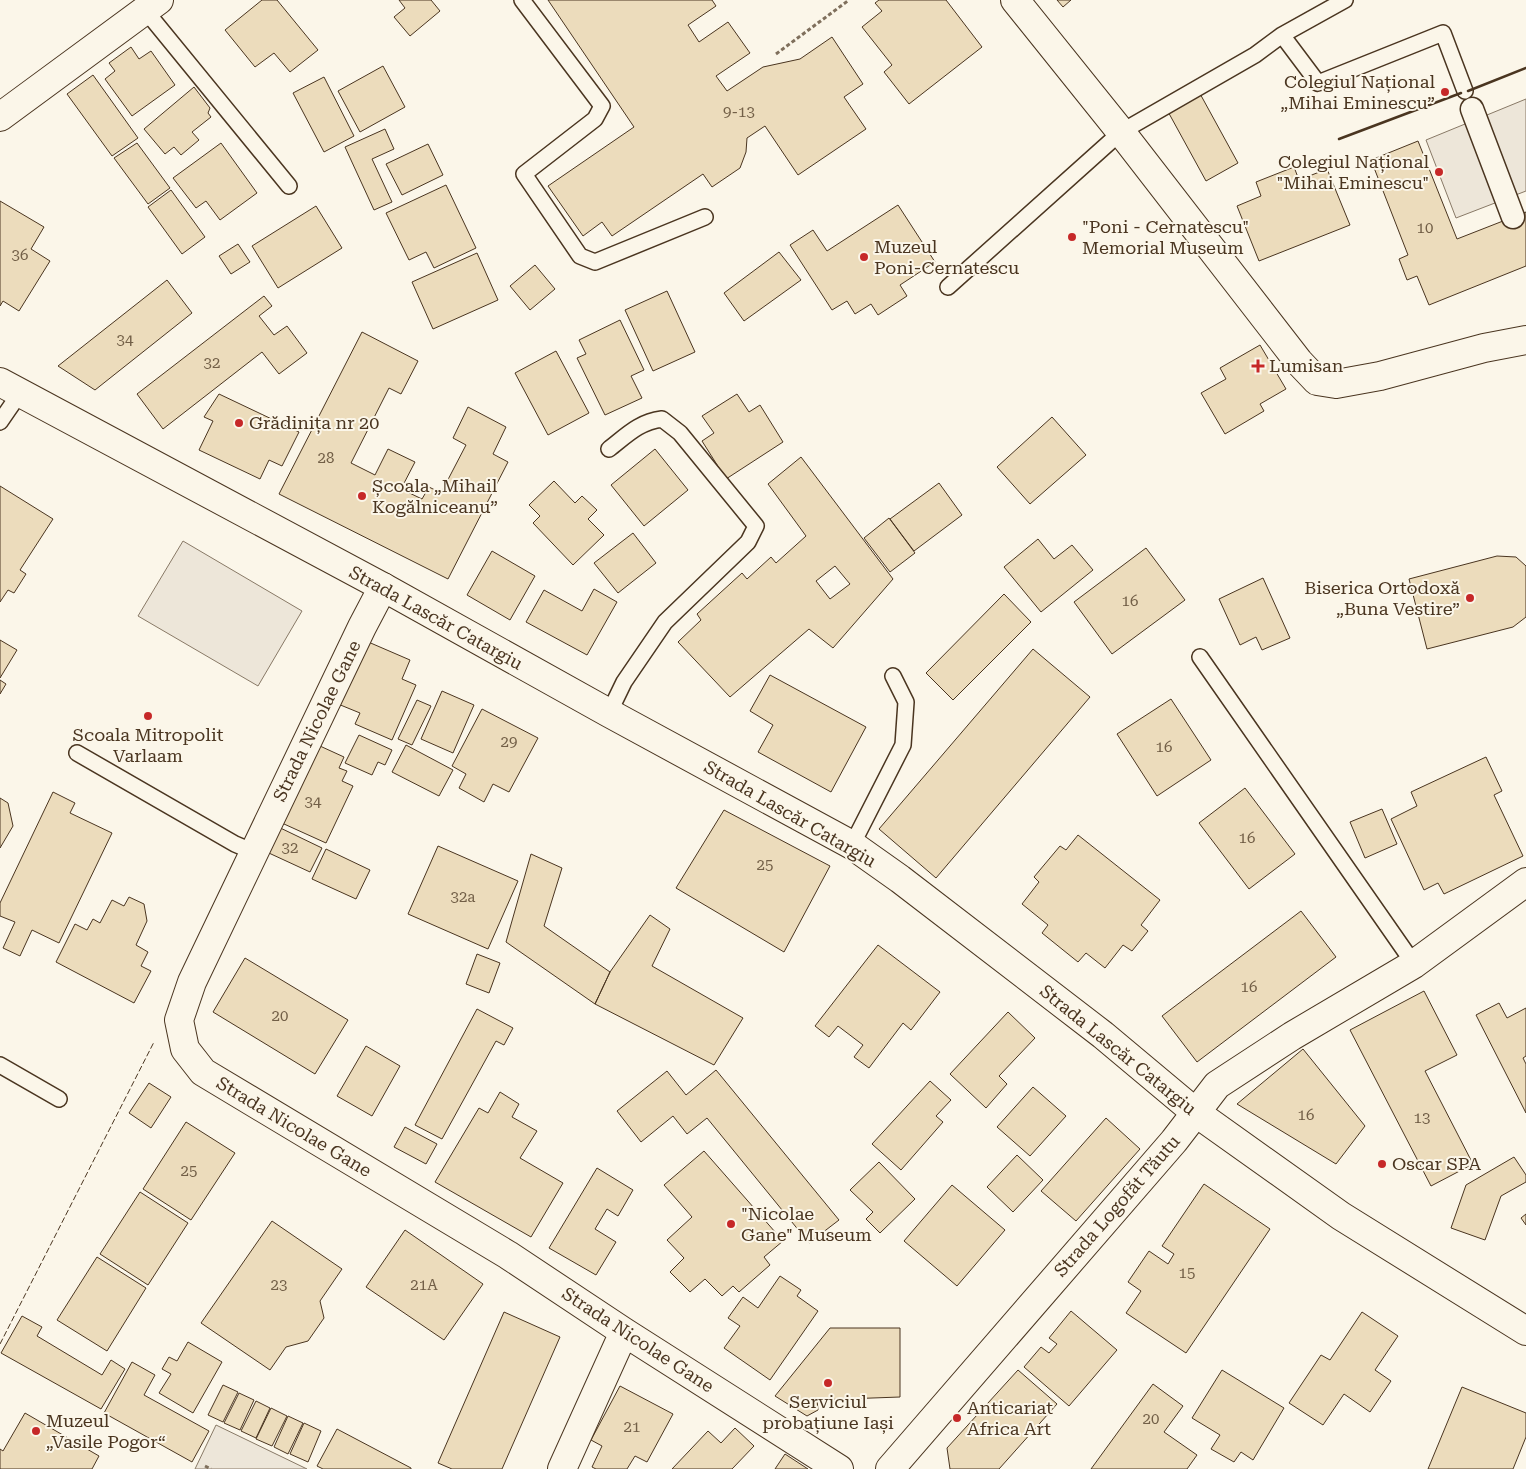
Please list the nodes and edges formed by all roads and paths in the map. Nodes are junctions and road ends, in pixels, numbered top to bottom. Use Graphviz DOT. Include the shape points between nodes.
graph roads {
  1 [pos="522,0"];
  2 [pos="848,0"];
  3 [pos="1015,0"];
  4 [pos="1345,0"];
  5 [pos="152,5"];
  6 [pos="1282,35"];
  7 [pos="776,54"];
  8 [pos="1468,100"];
  9 [pos="0,117"];
  10 [pos="1121,132"];
  11 [pos="289,186"];
  12 [pos="705,217"];
  13 [pos="1513,217"];
  14 [pos="948,287"];
  15 [pos="1526,340"];
  16 [pos="10,388"];
  17 [pos="0,422"];
  18 [pos="609,449"];
  19 [pos="382,587"];
  20 [pos="1200,657"];
  21 [pos="893,676"];
  22 [pos="609,713"];
  23 [pos="77,753"];
  24 [pos="852,845"];
  25 [pos="254,852"];
  26 [pos="1526,882"];
  27 [pos="1414,964"];
  28 [pos="0,1065"];
  29 [pos="59,1099"];
  30 [pos="1195,1112"];
  31 [pos="1526,1331"];
  32 [pos="624,1332"];
  33 [pos="205,1466"];
  34 [pos="210,1469"];
  35 [pos="562,1469"];
  36 [pos="839,1469"];
  37 [pos="890,1469"];
  1 -- 12 [label="lane" via="602,106 595,119 524,174 580,256 595,262"];
  2 -- 7 [label="path"];
  3 -- 10 [label="street"];
  4 -- 6 [label="lane"];
  5 -- 9 [label="street"];
  5 -- 11 [label="lane"];
  6 -- 8 [label="lane" via="1318,83 1443,33"];
  6 -- 10 [label="lane" via="1255,56"];
  8 -- 13 [label="street"];
  10 -- 14 [label="lane"];
  10 -- 15 [label="street" via="1317,381 1336,384 1380,376"];
  16 -- 17 [label="lane"];
  16 -- 19 [label="street, Strada Lascăr Catargiu"];
  18 -- 22 [label="lane" via="638,426 662,419 680,433 756,526 748,542 665,622 624,682"];
  19 -- 22 [label="street, Strada Lascăr Catargiu"];
  19 -- 25 [label="street, Strada Nicolae Gane"];
  20 -- 27 [label="lane"];
  21 -- 24 [label="lane" via="906,702 903,744"];
  22 -- 24 [label="street, Strada Lascăr Catargiu"];
  23 -- 25 [label="lane"];
  24 -- 30 [label="street, Strada Lascăr Catargiu" via="1103,1035"];
  25 -- 32 [label="street, Strada Nicolae Gane" via="192,982 179,1020 185,1049 203,1072 508,1255"];
  26 -- 27 [label="street, Strada Logofăt Tăutu"];
  27 -- 30 [label="street, Strada Logofăt Tăutu" via="1292,1036 1217,1085"];
  28 -- 29 [label="lane"];
  30 -- 31 [label="street, Strada Lascăr Catargiu" via="1341,1216"];
  30 -- 37 [label="street, Strada Logofăt Tăutu" via="1168,1148"];
  32 -- 35 [label="street"];
  32 -- 36 [label="street, Strada Nicolae Gane"];
  33 -- 34 [label="path"];
}
